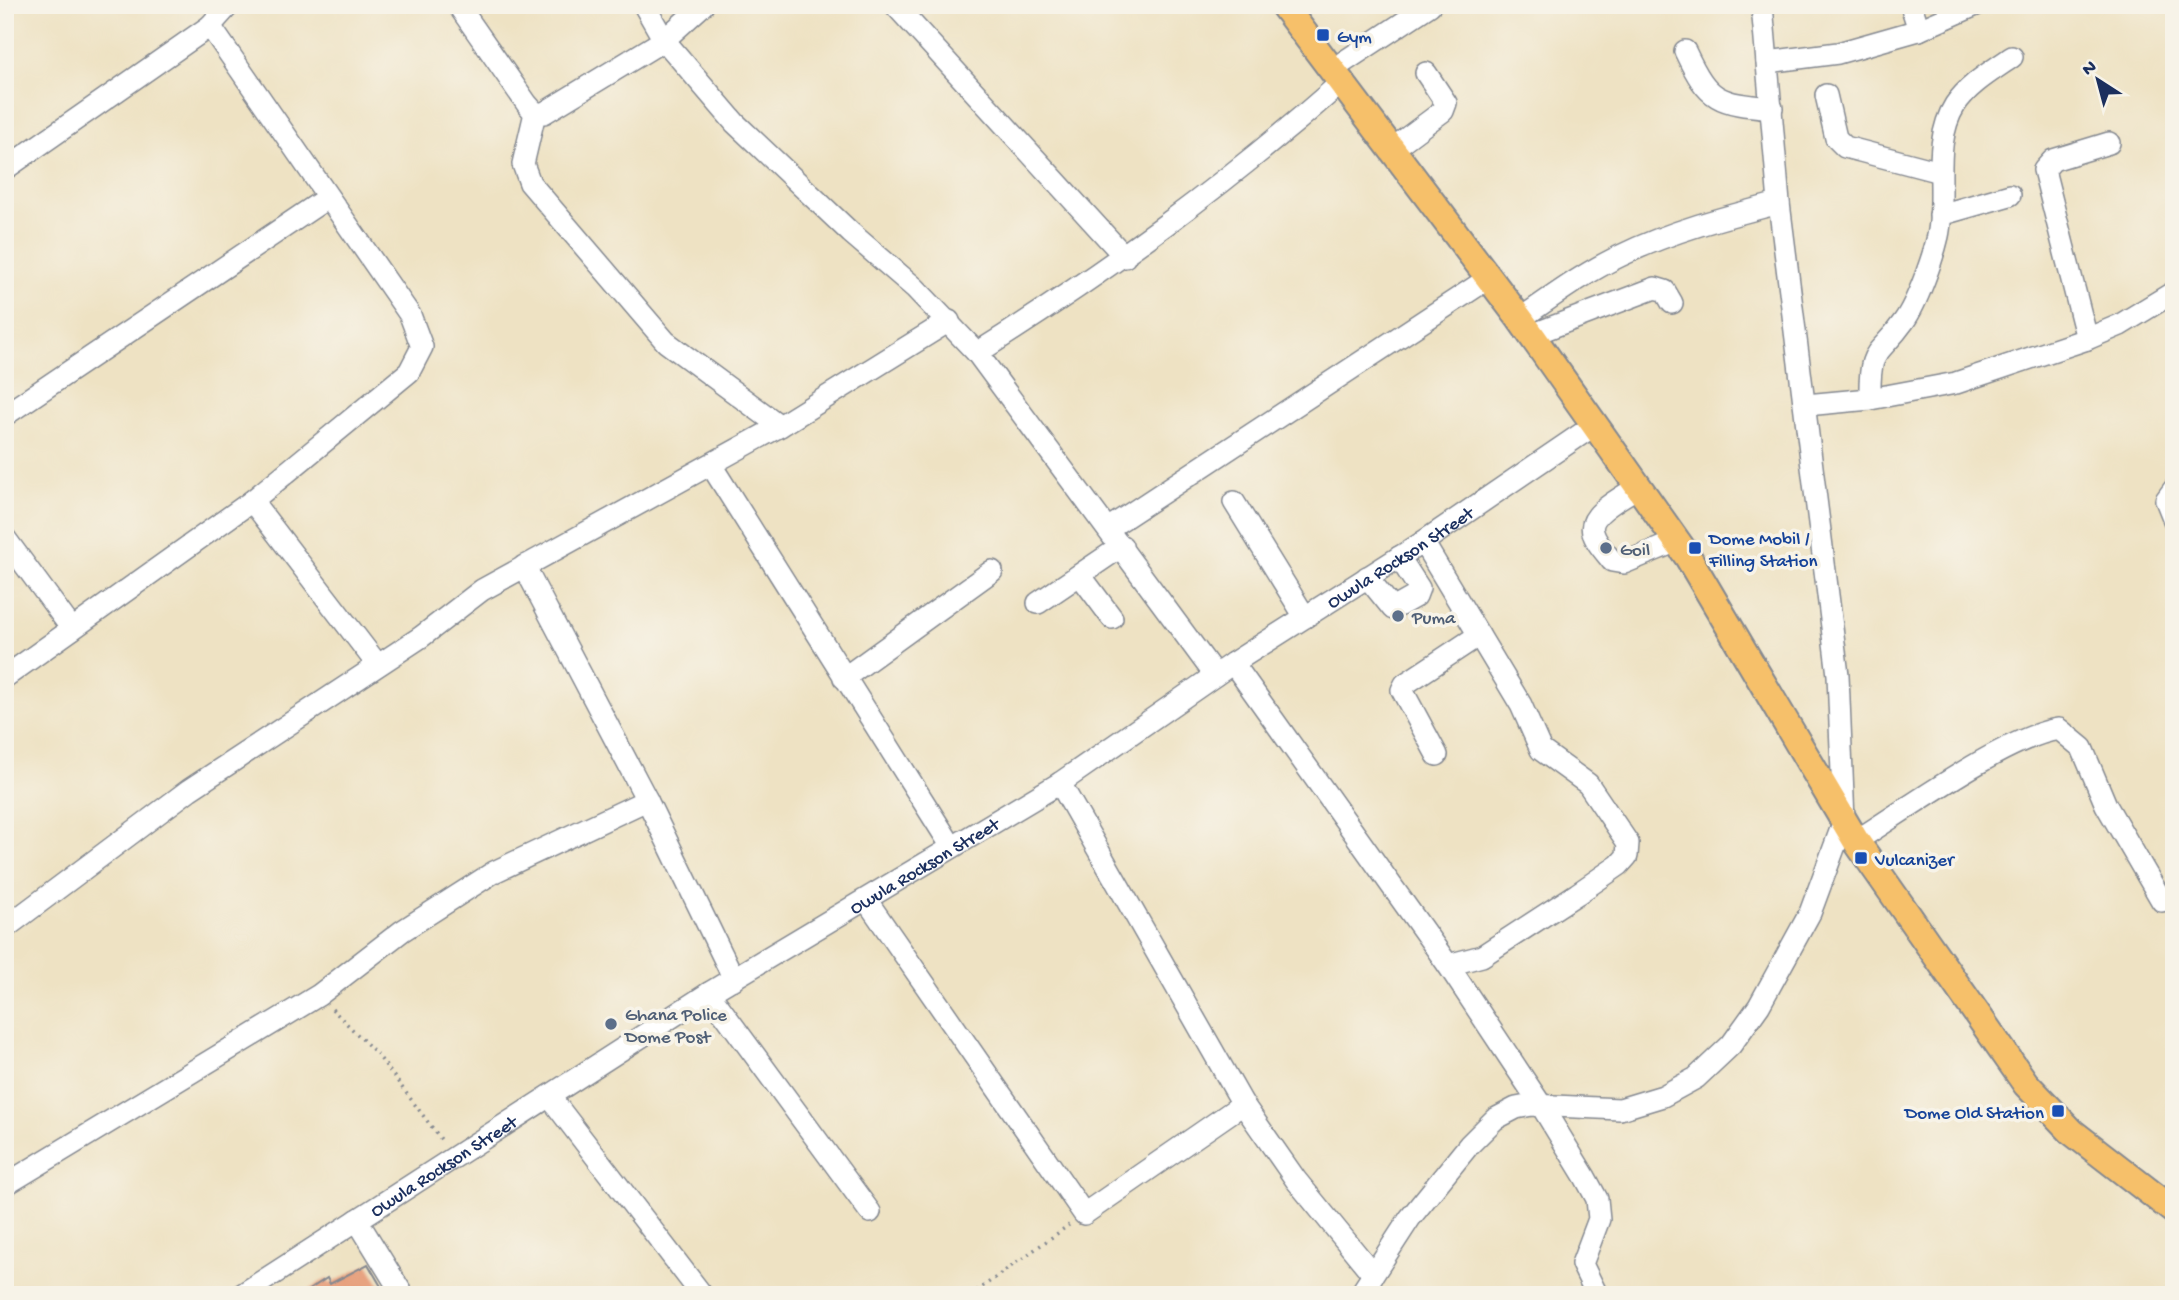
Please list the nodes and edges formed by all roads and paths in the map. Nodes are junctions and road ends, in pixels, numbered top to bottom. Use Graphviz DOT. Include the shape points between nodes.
graph roads {
  1 [pos="229,5"];
  2 [pos="458,5"];
  3 [pos="643,5"];
  4 [pos="703,5"];
  5 [pos="895,5"];
  6 [pos="1283,5"];
  7 [pos="1430,5"];
  8 [pos="1762,5"];
  9 [pos="1911,5"];
  10 [pos="1976,5"];
  11 [pos="210,26"];
  12 [pos="1919,30"];
  13 [pos="664,40"];
  14 [pos="1685,51"];
  15 [pos="2012,57"];
  16 [pos="1767,62"];
  17 [pos="1426,73"];
  18 [pos="1337,76"];
  19 [pos="1826,96"];
  20 [pos="1772,108"];
  21 [pos="535,113"];
  22 [pos="2109,143"];
  23 [pos="1392,149"];
  24 [pos="5,169"];
  25 [pos="1940,172"];
  26 [pos="2010,195"];
  27 [pos="327,198"];
  28 [pos="1779,202"];
  29 [pos="1940,215"];
  30 [pos="1125,257"];
  31 [pos="1489,278"];
  32 [pos="2174,292"];
  33 [pos="1672,303"];
  34 [pos="949,321"];
  35 [pos="1525,327"];
  36 [pos="2087,339"];
  37 [pos="977,353"];
  38 [pos="1870,399"];
  39 [pos="1806,405"];
  40 [pos="5,415"];
  41 [pos="1596,424"];
  42 [pos="780,426"];
  43 [pos="711,465"];
  44 [pos="1639,486"];
  45 [pos="2174,489"];
  46 [pos="252,501"];
  47 [pos="1234,502"];
  48 [pos="2174,520"];
  49 [pos="1109,528"];
  50 [pos="5,538"];
  51 [pos="1677,541"];
  52 [pos="1423,542"];
  53 [pos="1122,546"];
  54 [pos="1399,557"];
  55 [pos="524,566"];
  56 [pos="992,571"];
  57 [pos="1080,575"];
  58 [pos="1367,577"];
  59 [pos="1038,603"];
  60 [pos="1112,618"];
  61 [pos="1305,618"];
  62 [pos="72,629"];
  63 [pos="1479,635"];
  64 [pos="377,664"];
  65 [pos="1224,669"];
  66 [pos="5,677"];
  67 [pos="844,678"];
  68 [pos="1437,755"];
  69 [pos="1060,783"];
  70 [pos="647,800"];
  71 [pos="1850,831"];
  72 [pos="952,848"];
  73 [pos="867,901"];
  74 [pos="2162,901"];
  75 [pos="5,928"];
  76 [pos="1448,965"];
  77 [pos="734,979"];
  78 [pos="709,993"];
  79 [pos="319,995"];
  80 [pos="550,1097"];
  81 [pos="1243,1104"];
  82 [pos="1541,1105"];
  83 [pos="455,1158"];
  84 [pos="5,1185"];
  85 [pos="2174,1211"];
  86 [pos="870,1212"];
  87 [pos="1084,1213"];
  88 [pos="357,1220"];
  89 [pos="1372,1273"];
  90 [pos="241,1295"];
  91 [pos="403,1295"];
  92 [pos="702,1295"];
  93 [pos="971,1295"];
  94 [pos="1360,1295"];
  95 [pos="1597,1295"];
  1 -- 11 [label="street"];
  2 -- 21 [label="street"];
  3 -- 13 [label="street"];
  4 -- 13 [label="street"];
  5 -- 30 [label="street"];
  6 -- 18 [label="main road"];
  7 -- 18 [label="street"];
  8 -- 16 [label="street"];
  9 -- 12 [label="street"];
  10 -- 12 [label="street"];
  11 -- 24 [label="street"];
  11 -- 27 [label="street"];
  12 -- 16 [label="street" via="1838,53"];
  13 -- 21 [label="street" via="544,113"];
  13 -- 34 [label="street" via="734,123"];
  14 -- 20 [label="street" via="1710,93 1728,104"];
  15 -- 25 [label="street" via="1971,86 1954,106"];
  16 -- 20 [label="street"];
  17 -- 23 [label="street" via="1443,95 1443,111"];
  18 -- 23 [label="main road"];
  18 -- 30 [label="street" via="1256,157"];
  19 -- 25 [label="street" via="1836,138 1845,147"];
  20 -- 28 [label="street"];
  21 -- 42 [label="street" via="523,157 530,183 666,342"];
  22 -- 36 [label="street" via="2053,160 2044,170"];
  23 -- 31 [label="main road"];
  25 -- 29 [label="street"];
  26 -- 29 [label="street"];
  27 -- 40 [label="street"];
  27 -- 46 [label="street" via="410,315 422,346 409,372"];
  28 -- 35 [label="street" via="1703,223 1619,256 1577,280"];
  28 -- 39 [label="street"];
  29 -- 38 [label="street" via="1938,236 1905,320 1878,348 1869,365"];
  30 -- 37 [label="street"];
  31 -- 35 [label="main road"];
  31 -- 49 [label="street"];
  32 -- 36 [label="street"];
  33 -- 35 [label="street" via="1665,290 1655,288"];
  34 -- 37 [label="street"];
  34 -- 42 [label="street"];
  35 -- 41 [label="main road"];
  36 -- 38 [label="street" via="1956,383"];
  37 -- 49 [label="street"];
  38 -- 39 [label="street"];
  39 -- 71 [label="street" via="1838,675"];
  41 -- 44 [label="main road"];
  41 -- 52 [label="street, Owula Rockson Street"];
  42 -- 43 [label="street"];
  43 -- 55 [label="street"];
  43 -- 67 [label="street"];
  44 -- 51 [label="main road"];
  44 -- 51 [label="street" via="1596,516 1593,524 1593,533 1612,561 1624,563"];
  45 -- 48 [label="street" via="2166,500"];
  46 -- 62 [label="street"];
  46 -- 64 [label="street"];
  47 -- 61 [label="street"];
  49 -- 53 [label="street"];
  50 -- 62 [label="street"];
  51 -- 71 [label="main road"];
  52 -- 54 [label="street, Owula Rockson Street"];
  52 -- 63 [label="street"];
  53 -- 57 [label="street"];
  53 -- 65 [label="street"];
  54 -- 58 [label="street, Owula Rockson Street"];
  54 -- 58 [label="street" via="1419,589 1416,596 1393,609"];
  55 -- 64 [label="street"];
  55 -- 70 [label="street"];
  56 -- 67 [label="street"];
  57 -- 59 [label="street"];
  57 -- 60 [label="street"];
  58 -- 61 [label="street, Owula Rockson Street"];
  61 -- 65 [label="street, Owula Rockson Street"];
  62 -- 66 [label="street"];
  63 -- 68 [label="street" via="1402,690"];
  63 -- 76 [label="street" via="1521,705 1541,750 1597,794 1628,843 1627,856 1482,956"];
  64 -- 75 [label="street" via="189,790"];
  65 -- 69 [label="street, Owula Rockson Street"];
  65 -- 76 [label="street"];
  67 -- 72 [label="street"];
  69 -- 72 [label="street, Owula Rockson Street"];
  69 -- 81 [label="street"];
  70 -- 77 [label="street"];
  70 -- 79 [label="street" via="494,872 402,931"];
  71 -- 74 [label="street" via="2041,732 2059,729 2082,748 2106,805"];
  71 -- 82 [label="street" via="1759,1006 1731,1045 1696,1078 1663,1096 1620,1109"];
  71 -- 85 [label="main road" via="1965,1000 2050,1112"];
  72 -- 73 [label="street, Owula Rockson Street"];
  73 -- 77 [label="street, Owula Rockson Street"];
  73 -- 87 [label="street"];
  76 -- 82 [label="street"];
  77 -- 78 [label="street, Owula Rockson Street"];
  78 -- 80 [label="street, Owula Rockson Street"];
  78 -- 86 [label="street"];
  79 -- 83 [label="path" via="377,1054"];
  79 -- 84 [label="street"];
  80 -- 83 [label="street, Owula Rockson Street"];
  80 -- 92 [label="street"];
  81 -- 87 [label="street"];
  81 -- 89 [label="street" via="1296,1180"];
  82 -- 89 [label="street" via="1516,1108 1495,1119 1410,1218"];
  82 -- 95 [label="street" via="1597,1199 1599,1219 1582,1264"];
  83 -- 88 [label="street, Owula Rockson Street"];
  87 -- 93 [label="path"];
  88 -- 90 [label="street, Owula Rockson Street"];
  88 -- 91 [label="street"];
  89 -- 94 [label="street"];
}
